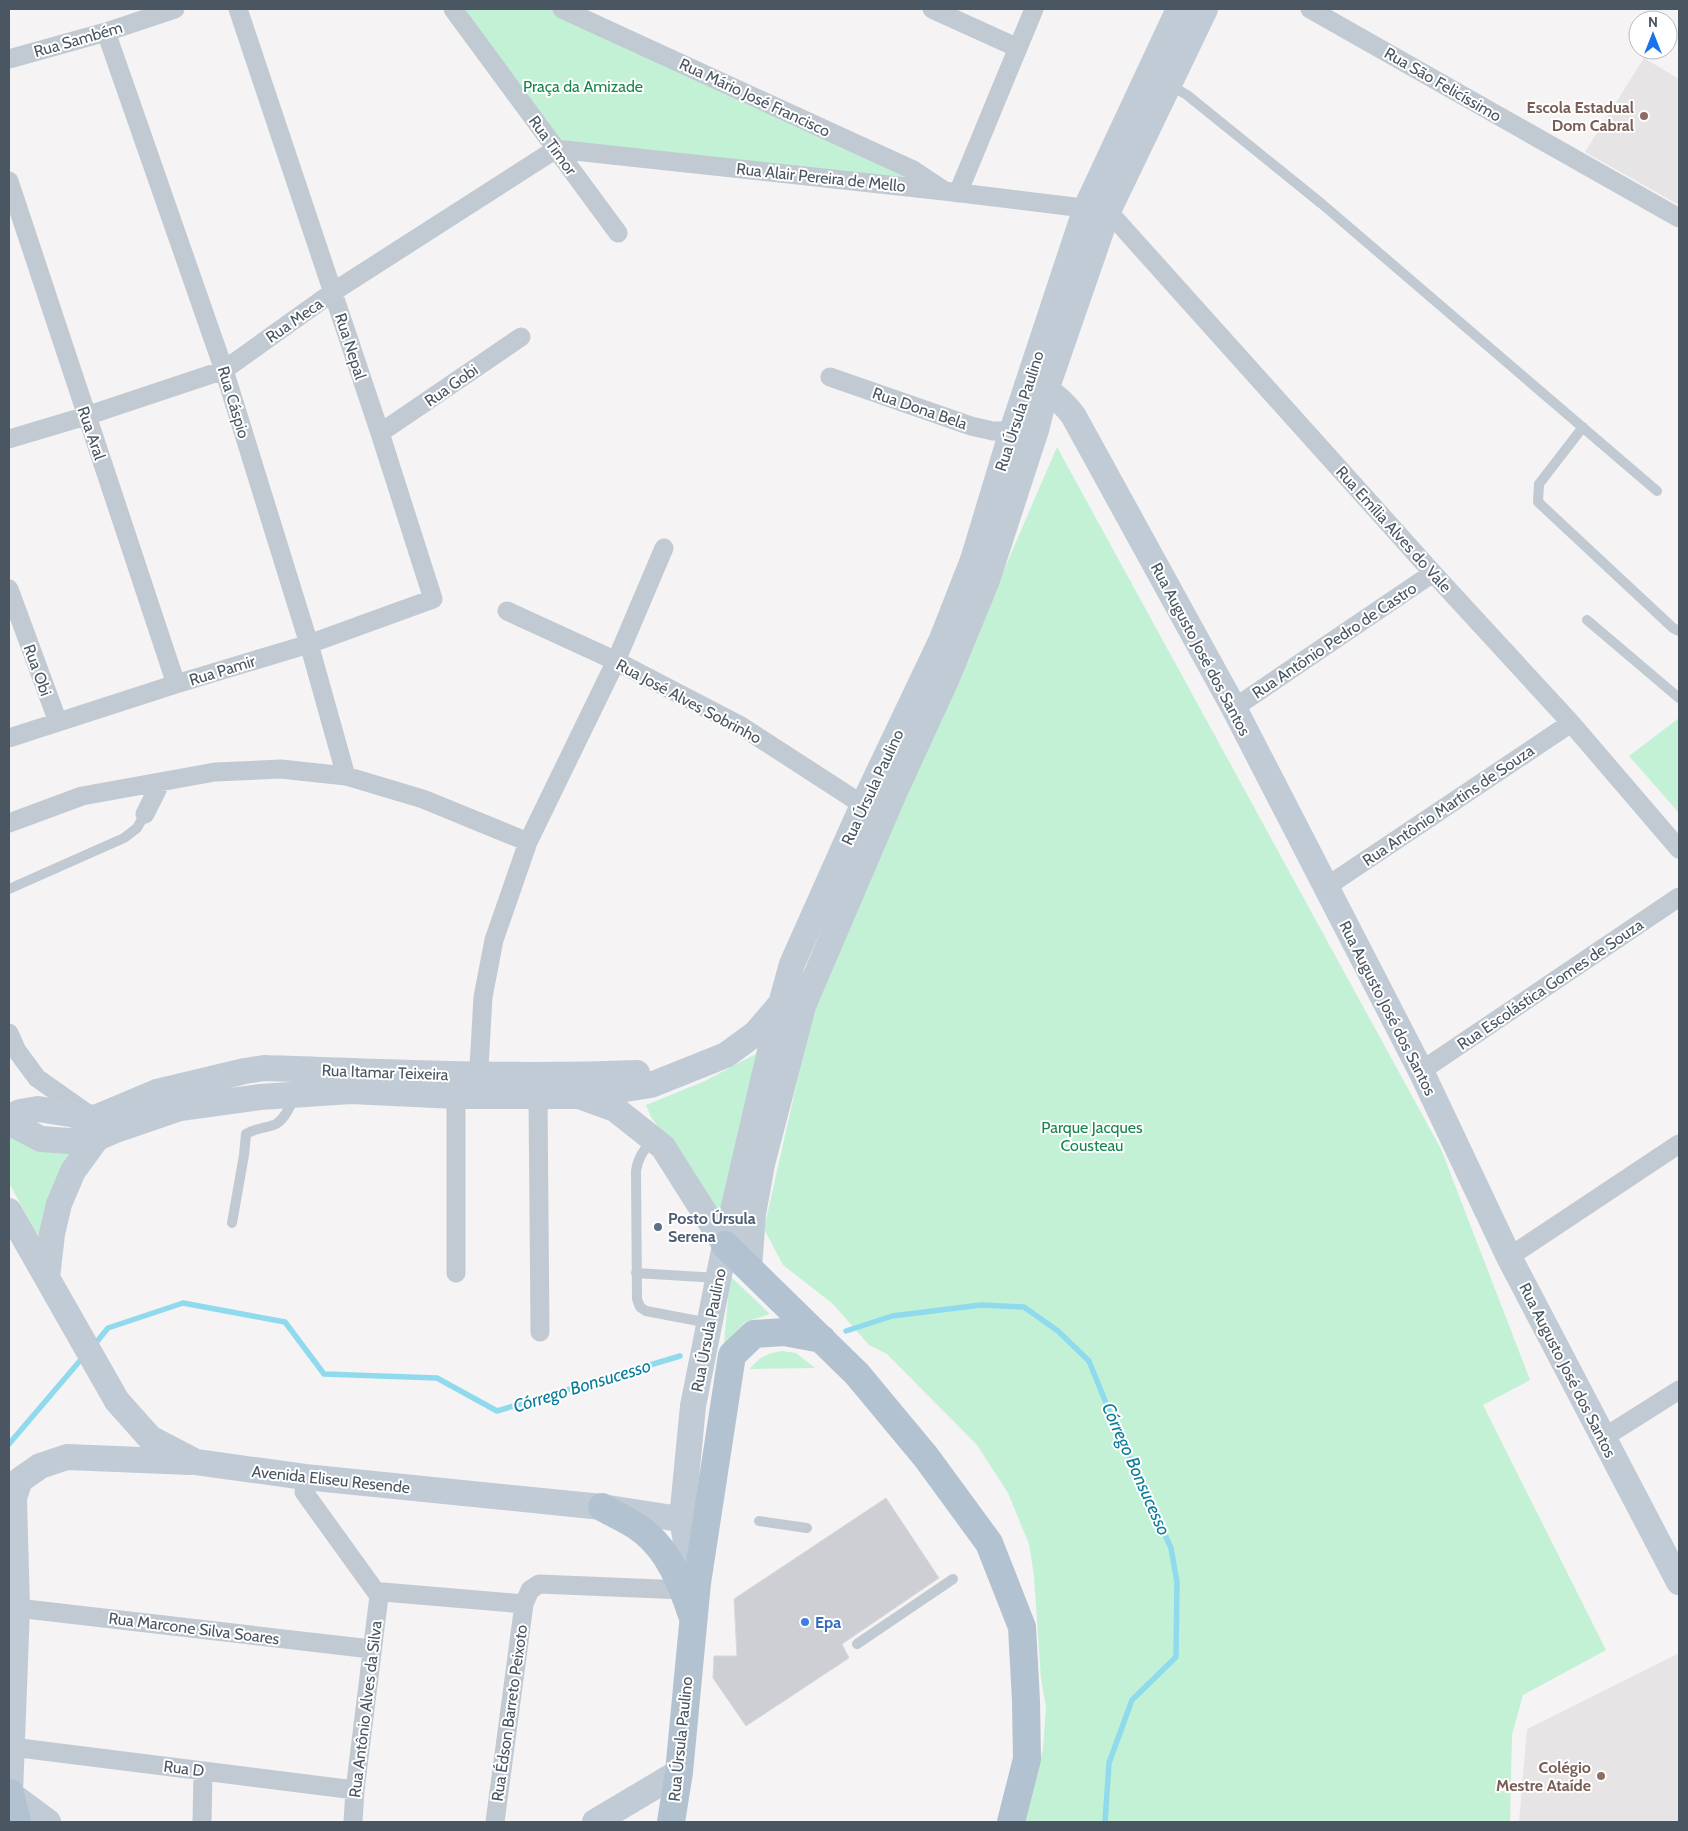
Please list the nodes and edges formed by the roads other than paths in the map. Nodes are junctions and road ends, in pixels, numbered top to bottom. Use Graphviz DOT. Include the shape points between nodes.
graph roads {
  1 [pos="175,9"];
  2 [pos="238,9"];
  3 [pos="453,9"];
  4 [pos="562,9"];
  5 [pos="932,9"];
  6 [pos="1034,9"];
  7 [pos="1179,9"];
  8 [pos="1205,9"];
  9 [pos="1310,9"];
  10 [pos="106,32"];
  11 [pos="1018,48"];
  12 [pos="9,59"];
  13 [pos="1169,84"];
  14 [pos="556,149"];
  15 [pos="9,181"];
  16 [pos="951,192"];
  17 [pos="1097,209"];
  18 [pos="1679,218"];
  19 [pos="618,233"];
  20 [pos="333,292"];
  21 [pos="521,337"];
  22 [pos="1060,350"];
  23 [pos="224,370"];
  24 [pos="830,377"];
  25 [pos="1037,387"];
  26 [pos="1068,410"];
  27 [pos="86,416"];
  28 [pos="1583,427"];
  29 [pos="1024,431"];
  30 [pos="380,434"];
  31 [pos="9,439"];
  32 [pos="1086,439"];
  33 [pos="1658,491"];
  34 [pos="664,548"];
  35 [pos="1433,573"];
  36 [pos="9,589"];
  37 [pos="433,600"];
  38 [pos="507,611"];
  39 [pos="1587,620"];
  40 [pos="1679,631"];
  41 [pos="309,644"];
  42 [pos="616,661"];
  43 [pos="176,684"];
  44 [pos="1679,698"];
  45 [pos="1234,708"];
  46 [pos="58,722"];
  47 [pos="1571,723"];
  48 [pos="9,738"];
  49 [pos="346,776"];
  50 [pos="161,782"];
  51 [pos="863,805"];
  52 [pos="146,814"];
  53 [pos="9,823"];
  54 [pos="528,842"];
  55 [pos="1679,849"];
  56 [pos="1326,887"];
  57 [pos="9,889"];
  58 [pos="1679,897"];
  59 [pos="781,1004"];
  60 [pos="9,1033"];
  61 [pos="1421,1071"];
  62 [pos="682,1073"];
  63 [pos="470,1089"];
  64 [pos="296,1094"];
  65 [pos="538,1096"];
  66 [pos="581,1096"];
  67 [pos="9,1117"];
  68 [pos="9,1121"];
  69 [pos="102,1129"];
  70 [pos="654,1139"];
  71 [pos="1679,1144"];
  72 [pos="9,1211"];
  73 [pos="232,1223"];
  74 [pos="725,1245"];
  75 [pos="1509,1257"];
  76 [pos="749,1268"];
  77 [pos="456,1273"];
  78 [pos="636,1273"];
  79 [pos="47,1278"];
  80 [pos="719,1278"];
  81 [pos="710,1323"];
  82 [pos="540,1332"];
  83 [pos="822,1339"];
  84 [pos="1679,1390"];
  85 [pos="1603,1438"];
  86 [pos="196,1462"];
  87 [pos="305,1477"];
  88 [pos="602,1508"];
  89 [pos="694,1521"];
  90 [pos="758,1521"];
  91 [pos="808,1528"];
  92 [pos="953,1579"];
  93 [pos="1679,1582"];
  94 [pos="378,1596"];
  95 [pos="691,1601"];
  96 [pos="524,1604"];
  97 [pos="17,1608"];
  98 [pos="857,1644"];
  99 [pos="372,1648"];
  100 [pos="12,1747"];
  101 [pos="203,1771"];
  102 [pos="678,1772"];
  103 [pos="355,1790"];
  104 [pos="9,1793"];
  105 [pos="17,1822"];
  106 [pos="48,1822"];
  107 [pos="202,1822"];
  108 [pos="353,1822"];
  109 [pos="495,1822"];
  110 [pos="595,1822"];
  111 [pos="671,1822"];
  112 [pos="1011,1822"];
  1 -- 10 [label="street, Rua Sambém"];
  2 -- 20 [label="street, Rua Nepal"];
  3 -- 14 [label="street, Rua Timor"];
  4 -- 16 [label="street, Rua Mário José Francisco" via="913,170"];
  5 -- 11 [label="street"];
  6 -- 11 [label="street"];
  7 -- 17 [label="main road, Rua Úrsula Paulino"];
  8 -- 13 [label="main road, Rua Úrsula Paulino"];
  9 -- 18 [label="street, Rua São Felicíssimo"];
  10 -- 12 [label="street, Rua Sambém"];
  10 -- 23 [label="street, Rua Cáspio"];
  11 -- 16 [label="street"];
  13 -- 17 [label="main road, Rua Úrsula Paulino"];
  13 -- 28 [label="lane" via="1322,204"];
  14 -- 16 [label="street, Rua Alair Pereira de Mello"];
  14 -- 19 [label="street, Rua Timor"];
  14 -- 20 [label="street, Rua Meca"];
  15 -- 27 [label="street, Rua Aral"];
  16 -- 17 [label="street, Rua Alair Pereira de Mello"];
  17 -- 22 [label="main road, Rua Úrsula Paulino"];
  17 -- 25 [label="main road, Rua Úrsula Paulino"];
  17 -- 35 [label="street, Rua Emília Alves do Vale"];
  20 -- 23 [label="street, Rua Meca"];
  20 -- 30 [label="street, Rua Nepal"];
  21 -- 30 [label="street, Rua Gobi"];
  22 -- 25 [label="main road, Rua Úrsula Paulino"];
  22 -- 26 [label="main road"];
  23 -- 27 [label="street, Rua Meca"];
  23 -- 41 [label="street, Rua Cáspio"];
  24 -- 29 [label="street, Rua Dona Bela" via="971,426 993,431"];
  25 -- 26 [label="main road, Rua Augusto José dos Santos" via="1060,398"];
  25 -- 29 [label="main road, Rua Úrsula Paulino"];
  26 -- 32 [label="main road, Rua Augusto José dos Santos"];
  27 -- 31 [label="street, Rua Meca"];
  27 -- 43 [label="street, Rua Aral"];
  28 -- 33 [label="lane"];
  28 -- 40 [label="lane" via="1538,484 1538,502"];
  29 -- 32 [label="main road" via="1057,432"];
  29 -- 51 [label="main road, Rua Úrsula Paulino" via="942,639"];
  29 -- 76 [label="main road, Rua Úrsula Paulino" via="986,580 803,1006 762,1164 753,1214"];
  30 -- 37 [label="street, Rua Nepal"];
  32 -- 45 [label="main road, Rua Augusto José dos Santos"];
  34 -- 42 [label="street"];
  35 -- 45 [label="street, Rua Antônio Pedro de Castro"];
  35 -- 47 [label="street, Rua Emília Alves do Vale"];
  36 -- 46 [label="street, Rua Obi"];
  37 -- 41 [label="street, Rua Pamir"];
  38 -- 42 [label="street, Rua José Alves Sobrinho"];
  39 -- 44 [label="lane"];
  41 -- 43 [label="street, Rua Pamir"];
  41 -- 49 [label="street, Rua Cáspio"];
  42 -- 51 [label="street, Rua José Alves Sobrinho" via="741,726"];
  42 -- 54 [label="street"];
  43 -- 46 [label="street, Rua Pamir"];
  45 -- 56 [label="main road, Rua Augusto José dos Santos"];
  46 -- 48 [label="street, Rua Pamir"];
  47 -- 55 [label="street, Rua Emília Alves do Vale"];
  47 -- 56 [label="street, Rua Antônio Martins de Souza"];
  49 -- 50 [label="street" via="281,769 215,772"];
  49 -- 54 [label="street" via="423,799"];
  50 -- 52 [label="street"];
  50 -- 53 [label="street" via="82,796"];
  51 -- 59 [label="main road, Rua Úrsula Paulino" via="792,964"];
  52 -- 57 [label="lane" via="137,828 124,838"];
  54 -- 63 [label="street" via="494,940"];
  56 -- 61 [label="main road, Rua Augusto José dos Santos"];
  58 -- 61 [label="street, Rua Escolástica Gomes de Souza"];
  59 -- 62 [label="main road, Rua Itamar Teixeira" via="756,1033 726,1055"];
  59 -- 74 [label="main road, Rua Úrsula Paulino"];
  60 -- 69 [label="street" via="17,1051 37,1078"];
  61 -- 75 [label="main road, Rua Augusto José dos Santos"];
  62 -- 63 [label="main road, Rua Itamar Teixeira"];
  62 -- 66 [label="main road, Rua Itamar Teixeira" via="651,1085"];
  63 -- 64 [label="main road, Rua Itamar Teixeira"];
  63 -- 65 [label="main road, Rua Itamar Teixeira"];
  63 -- 69 [label="main road, Rua Itamar Teixeira" via="264,1068 157,1092"];
  63 -- 77 [label="street"];
  64 -- 69 [label="main road, Rua Itamar Teixeira" via="180,1108"];
  64 -- 73 [label="lane" via="277,1123 246,1134"];
  65 -- 66 [label="main road, Rua Itamar Teixeira"];
  65 -- 82 [label="street"];
  66 -- 70 [label="main road, Rua Itamar Teixeira" via="615,1109"];
  67 -- 69 [label="main road, Rua Itamar Teixeira" via="38,1109"];
  68 -- 69 [label="main road" via="41,1139 69,1142"];
  69 -- 79 [label="main road" via="73,1170 59,1204"];
  70 -- 74 [label="main road, Rua Itamar Teixeira" via="663,1147"];
  70 -- 78 [label="lane" via="642,1152 637,1166"];
  71 -- 75 [label="street"];
  72 -- 79 [label="main road, Avenida Eliseu Resende"];
  74 -- 76 [label="main road"];
  74 -- 80 [label="main road, Rua Úrsula Paulino"];
  75 -- 85 [label="main road, Rua Augusto José dos Santos"];
  76 -- 83 [label="main road"];
  78 -- 80 [label="lane"];
  78 -- 81 [label="lane" via="640,1307 646,1311"];
  79 -- 86 [label="main road, Avenida Eliseu Resende" via="117,1401 150,1438"];
  80 -- 81 [label="main road, Rua Úrsula Paulino"];
  81 -- 89 [label="main road, Rua Úrsula Paulino" via="693,1406"];
  83 -- 89 [label="main road, Rua Úrsula Paulino" via="784,1332 754,1334 732,1355"];
  83 -- 112 [label="main road" via="857,1374 926,1457 989,1543 1022,1627 1027,1759"];
  84 -- 85 [label="street"];
  85 -- 93 [label="main road, Rua Augusto José dos Santos"];
  86 -- 87 [label="main road, Avenida Eliseu Resende"];
  86 -- 97 [label="main road" via="67,1457 40,1466 20,1480 14,1498"];
  87 -- 88 [label="main road, Avenida Eliseu Resende"];
  87 -- 94 [label="street" via="304,1492"];
  88 -- 89 [label="main road, Avenida Eliseu Resende"];
  88 -- 95 [label="main road" via="643,1530 659,1546"];
  89 -- 95 [label="main road, Rua Úrsula Paulino"];
  90 -- 91 [label="lane"];
  92 -- 98 [label="lane"];
  94 -- 96 [label="street" via="383,1592"];
  94 -- 99 [label="street, Rua Antônio Alves da Silva"];
  95 -- 96 [label="street" via="539,1584 530,1590"];
  95 -- 102 [label="main road, Rua Úrsula Paulino"];
  96 -- 109 [label="street, Rua Édson Barreto Peixoto"];
  97 -- 99 [label="street, Rua Marcone Silva Soares"];
  97 -- 100 [label="main road"];
  99 -- 103 [label="street, Rua Antônio Alves da Silva"];
  100 -- 101 [label="street, Rua D"];
  100 -- 104 [label="main road"];
  101 -- 103 [label="street, Rua D"];
  101 -- 107 [label="street"];
  102 -- 110 [label="main road"];
  102 -- 111 [label="main road, Rua Úrsula Paulino"];
  103 -- 108 [label="street, Rua Antônio Alves da Silva"];
  104 -- 105 [label="main road"];
  104 -- 106 [label="main road"];
}
